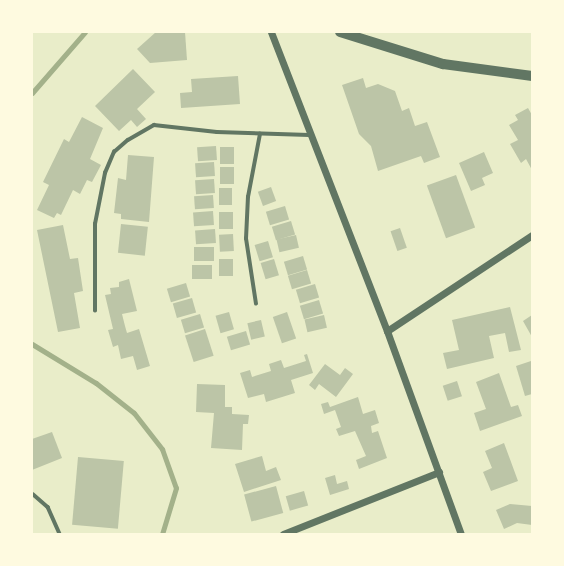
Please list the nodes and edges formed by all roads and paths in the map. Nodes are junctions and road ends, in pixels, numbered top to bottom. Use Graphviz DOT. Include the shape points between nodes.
graph roads {
  1 [pos="271,32"];
  2 [pos="340,32"];
  3 [pos="533,76"];
  4 [pos="260,134"];
  5 [pos="310,135"];
  6 [pos="533,235"];
  7 [pos="256,304"];
  8 [pos="95,311"];
  9 [pos="387,331"];
  10 [pos="439,472"];
  11 [pos="33,494"];
  12 [pos="60,534"];
  13 [pos="283,534"];
  14 [pos="461,534"];
  1 -- 5 [label="street"];
  2 -- 3 [label="street" via="443,64"];
  4 -- 5 [label="lane"];
  4 -- 7 [label="lane" via="248,197 246,239"];
  4 -- 8 [label="lane" via="154,125 114,152 95,224"];
  5 -- 9 [label="street"];
  6 -- 9 [label="street"];
  9 -- 10 [label="street"];
  10 -- 13 [label="street"];
  10 -- 14 [label="street"];
  11 -- 12 [label="lane" via="48,507"];
}
